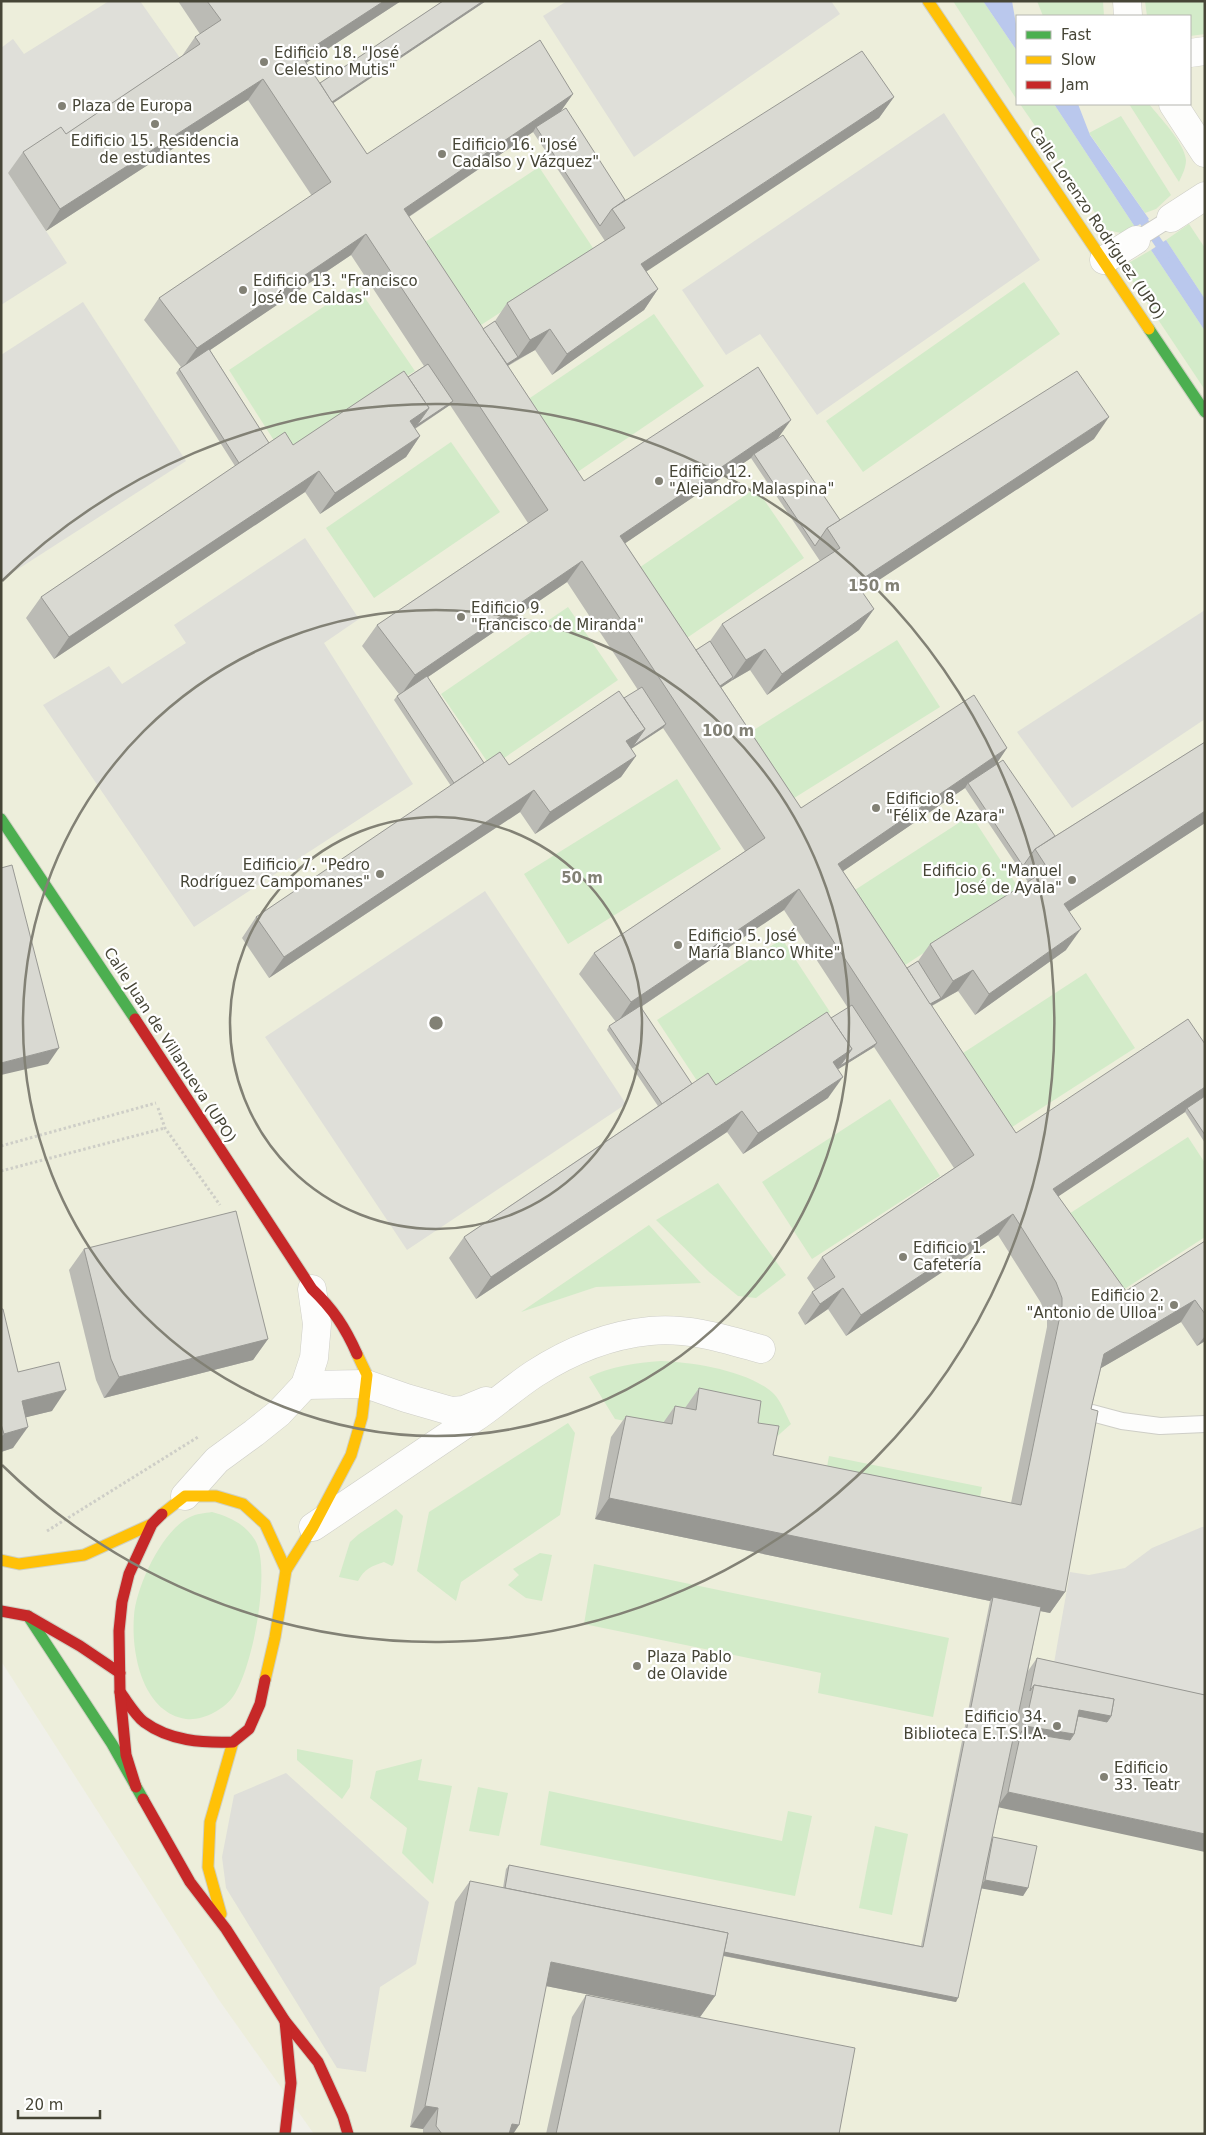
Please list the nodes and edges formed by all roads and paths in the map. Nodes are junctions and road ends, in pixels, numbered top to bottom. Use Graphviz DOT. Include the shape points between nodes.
graph roads {
  1 [pos="928,1"];
  2 [pos="1126,1"];
  3 [pos="1128,15"];
  4 [pos="1205,52"];
  5 [pos="1191,53"];
  6 [pos="1174,105"];
  7 [pos="1205,153"];
  8 [pos="1205,196"];
  9 [pos="1171,218"];
  10 [pos="1136,240"];
  11 [pos="1104,260"];
  12 [pos="1205,412"];
  13 [pos="1,819"];
  14 [pos="164,1128"];
  15 [pos="1,1146"];
  16 [pos="1,1170"];
  17 [pos="222,1208"];
  18 [pos="312,1288"];
  19 [pos="761,1350"];
  20 [pos="366,1384"];
  21 [pos="305,1385"];
  22 [pos="515,1389"];
  23 [pos="1092,1413"];
  24 [pos="1205,1424"];
  25 [pos="204,1433"];
  26 [pos="185,1496"];
  27 [pos="152,1524"];
  28 [pos="313,1527"];
  29 [pos="46,1532"];
  30 [pos="1,1560"];
  31 [pos="286,1570"];
  32 [pos="1,1610"];
  33 [pos="28,1616"];
  34 [pos="120,1673"];
  35 [pos="120,1692"];
  36 [pos="232,1742"];
  37 [pos="136,1786"];
  38 [pos="226,1930"];
  39 [pos="285,2021"];
  40 [pos="285,2134"];
  41 [pos="348,2134"];
  1 -- 11 [label="street, Calle Lorenzo Rodríguez (UPO)"];
  2 -- 3 [label="street"];
  4 -- 5 [label="street"];
  6 -- 7 [label="street"];
  8 -- 9 [label="street"];
  9 -- 10 [label="lane"];
  10 -- 11 [label="street"];
  11 -- 12 [label="street, Calle Lorenzo Rodríguez (UPO)"];
  13 -- 18 [label="street, Calle Juan de Villanueva (UPO)"];
  14 -- 15 [label="path" via="156,1104"];
  14 -- 16 [label="path"];
  14 -- 17 [label="path"];
  18 -- 20 [label="street, Calle Juan de Villanueva (UPO)" via="347,1331 367,1375"];
  18 -- 21 [label="street" via="317,1324 314,1358"];
  19 -- 22 [label="street" via="705,1334 651,1331 613,1338 581,1350 549,1365"];
  20 -- 21 [label="street"];
  20 -- 22 [label="street" via="450,1411 464,1410"];
  20 -- 28 [label="street" via="362,1417 351,1455"];
  21 -- 26 [label="street" via="279,1413 217,1460"];
  22 -- 28 [label="street"];
  23 -- 24 [label="lane" via="1160,1426"];
  25 -- 29 [label="path"];
  26 -- 27 [label="street"];
  26 -- 31 [label="street" via="216,1496 243,1504 265,1524"];
  27 -- 30 [label="street" via="84,1555 19,1564"];
  27 -- 34 [label="street" via="129,1574 122,1602"];
  28 -- 31 [label="street"];
  31 -- 36 [label="street" via="260,1704 249,1729"];
  32 -- 33 [label="street"];
  33 -- 34 [label="street"];
  33 -- 37 [label="street"];
  34 -- 35 [label="street"];
  35 -- 36 [label="street" via="143,1721 163,1733 189,1741"];
  35 -- 37 [label="street" via="126,1755"];
  36 -- 38 [label="street" via="210,1822 208,1867"];
  37 -- 38 [label="street" via="190,1882"];
  38 -- 39 [label="street"];
  39 -- 40 [label="street" via="291,2083"];
  39 -- 41 [label="street" via="318,2062"];
}
